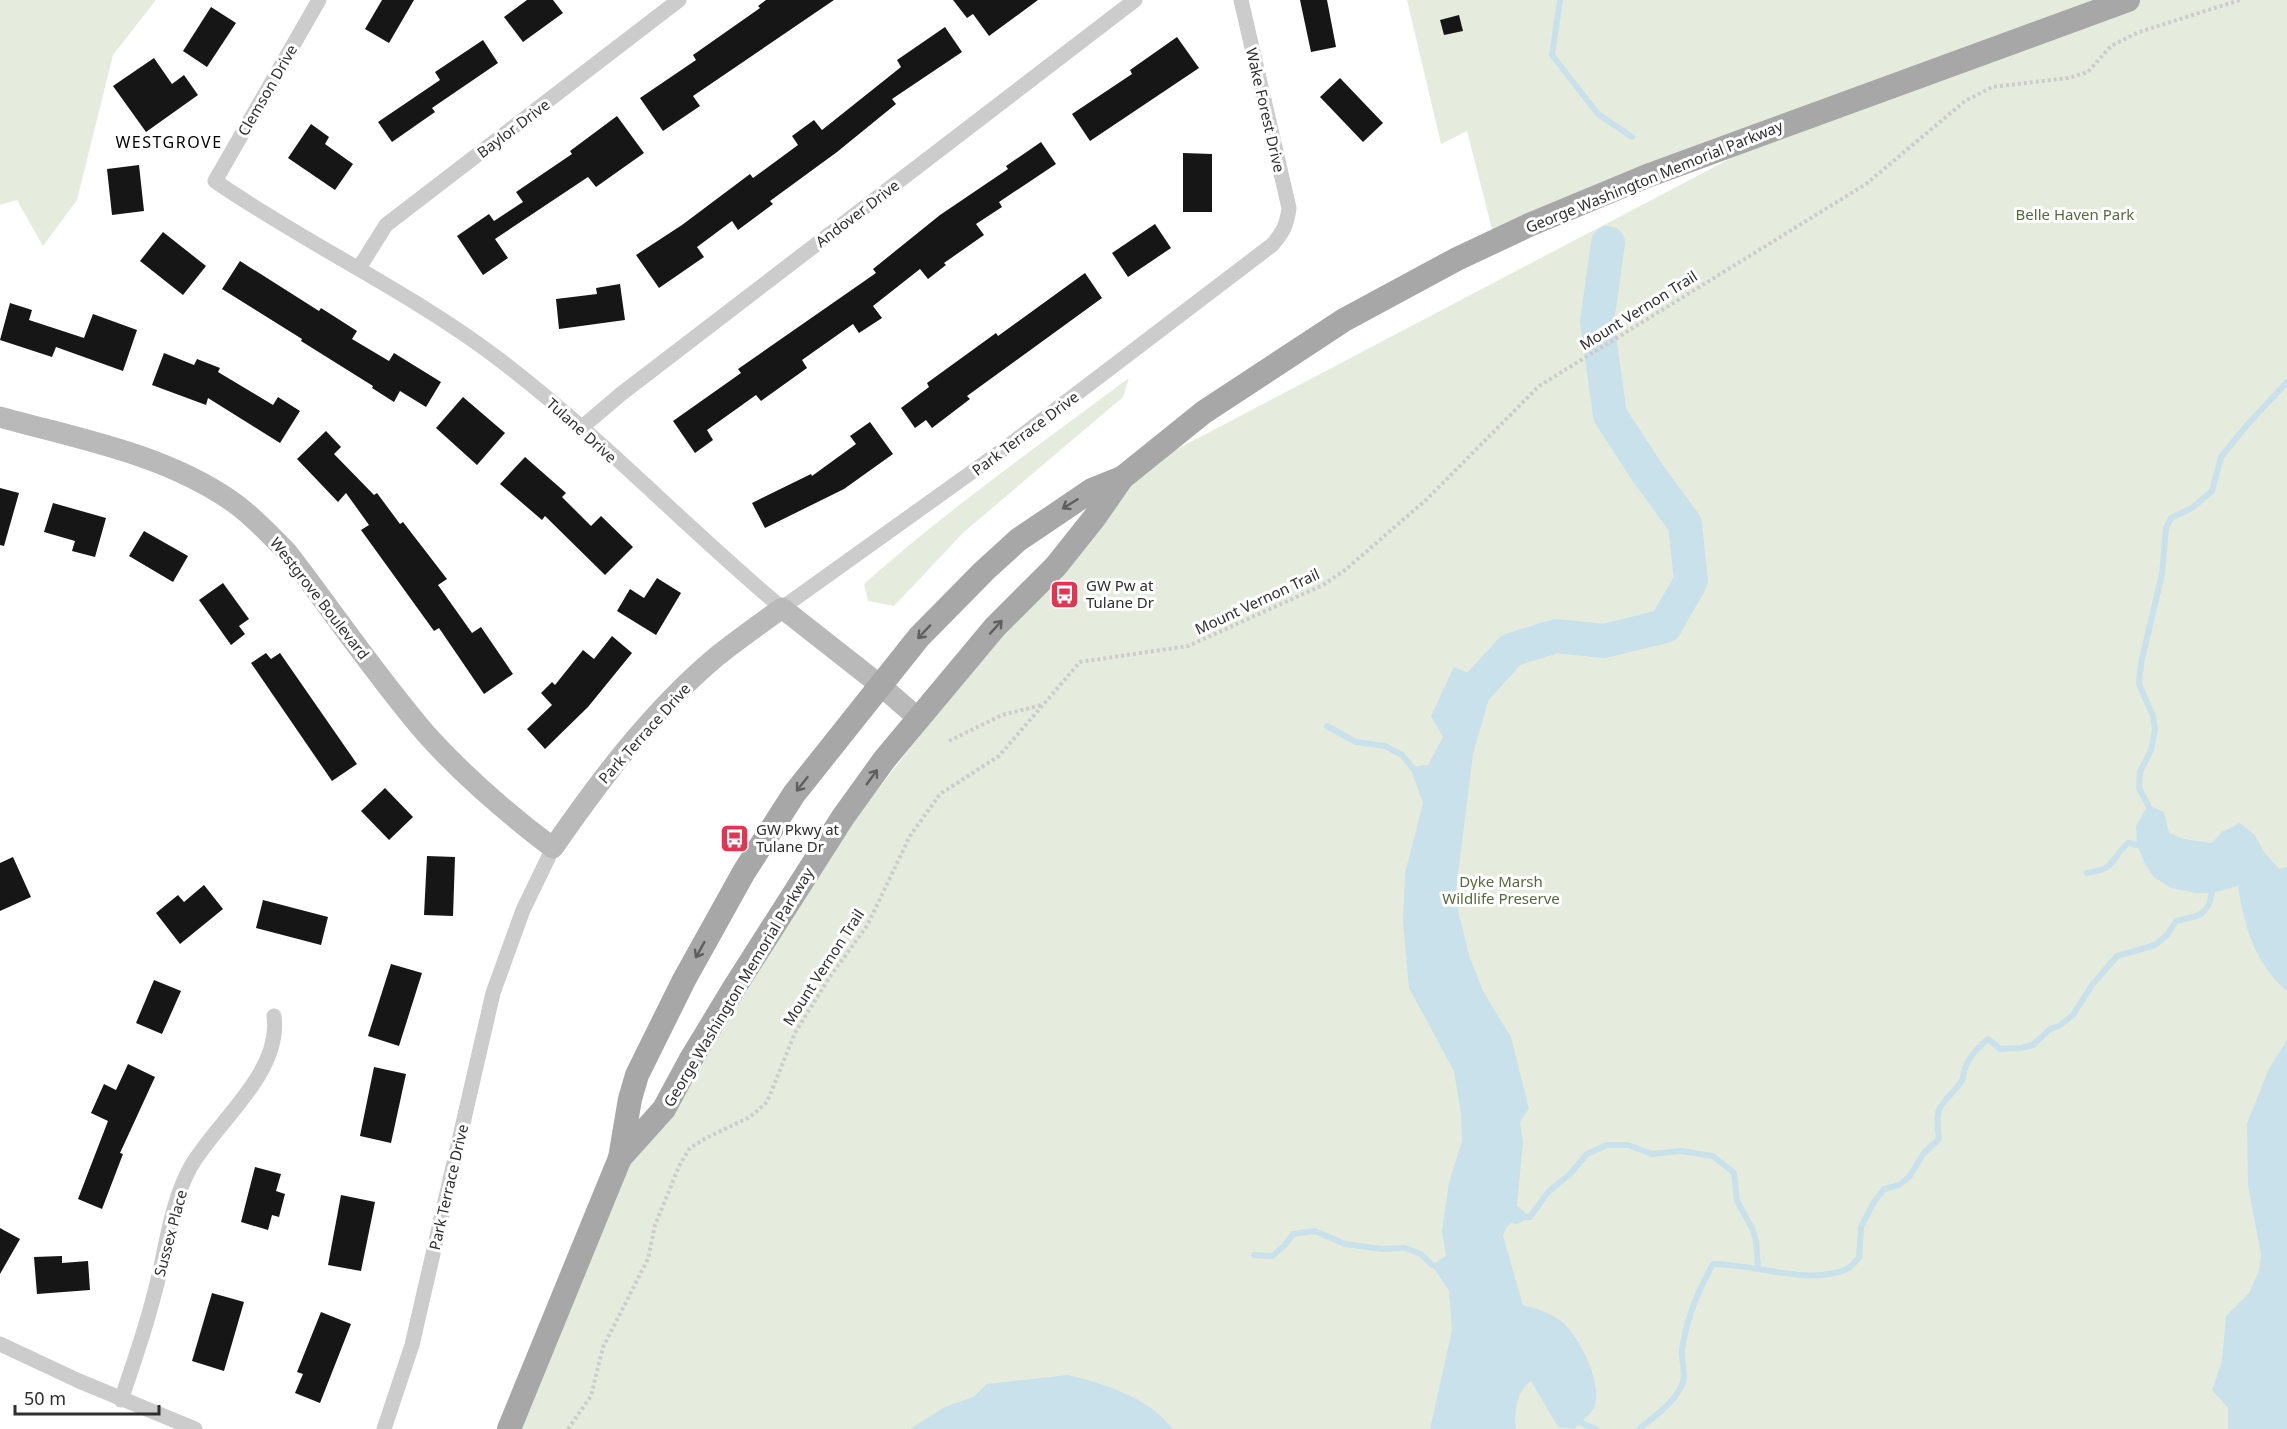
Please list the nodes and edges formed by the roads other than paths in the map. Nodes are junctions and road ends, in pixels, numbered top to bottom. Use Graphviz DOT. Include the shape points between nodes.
graph roads {
  1 [pos="319,0"];
  2 [pos="680,0"];
  3 [pos="1135,0"];
  4 [pos="1241,0"];
  5 [pos="2128,0"];
  6 [pos="215,181"];
  7 [pos="1288,220"];
  8 [pos="359,268"];
  9 [pos="0,417"];
  10 [pos="581,428"];
  11 [pos="1122,478"];
  12 [pos="782,608"];
  13 [pos="880,685"];
  14 [pos="919,719"];
  15 [pos="553,848"];
  16 [pos="274,1016"];
  17 [pos="620,1158"];
  18 [pos="0,1344"];
  19 [pos="121,1400"];
  20 [pos="195,1429"];
  21 [pos="384,1429"];
  22 [pos="509,1429"];
  1 -- 6 [label="street, Clemson Drive"];
  2 -- 8 [label="street, Baylor Drive" via="386,225"];
  3 -- 10 [label="street, Andover Drive"];
  4 -- 7 [label="street, Wake Forest Drive" via="1289,208"];
  5 -- 11 [label="main road, George Washington Memorial Parkway" via="1722,147 1520,229 1344,320 1204,412"];
  6 -- 8 [label="street, Tulane Drive"];
  7 -- 12 [label="street, Park Terrace Drive" via="1283,232 1263,252 1004,449"];
  8 -- 10 [label="street, Tulane Drive" via="471,339"];
  9 -- 15 [label="street, Westgrove Boulevard" via="160,463 234,503 287,552 427,735 508,814"];
  10 -- 12 [label="street, Tulane Drive"];
  11 -- 13 [label="main road, George Washington Memorial Parkway, one-way" via="1092,490 1018,540 944,610"];
  14 -- 11 [label="main road, George Washington Memorial Parkway, one-way" via="995,627 1056,566"];
  12 -- 13 [label="street, Tulane Drive"];
  12 -- 15 [label="street, Park Terrace Drive" via="715,658 663,708 592,791"];
  13 -- 14 [label="street, Tulane Drive"];
  13 -- 17 [label="main road, George Washington Memorial Parkway, one-way" via="794,794 744,872 684,980 637,1075"];
  17 -- 14 [label="main road, George Washington Memorial Parkway, one-way" via="664,1109 728,998 843,817"];
  15 -- 21 [label="street, Park Terrace Drive" via="523,910 493,993 412,1345"];
  16 -- 19 [label="street, Sussex Place" via="276,1030 266,1062 201,1151 183,1183 155,1294"];
  17 -- 22 [label="main road, George Washington Memorial Parkway"];
  18 -- 19 [label="street"];
  19 -- 20 [label="street"];
}
